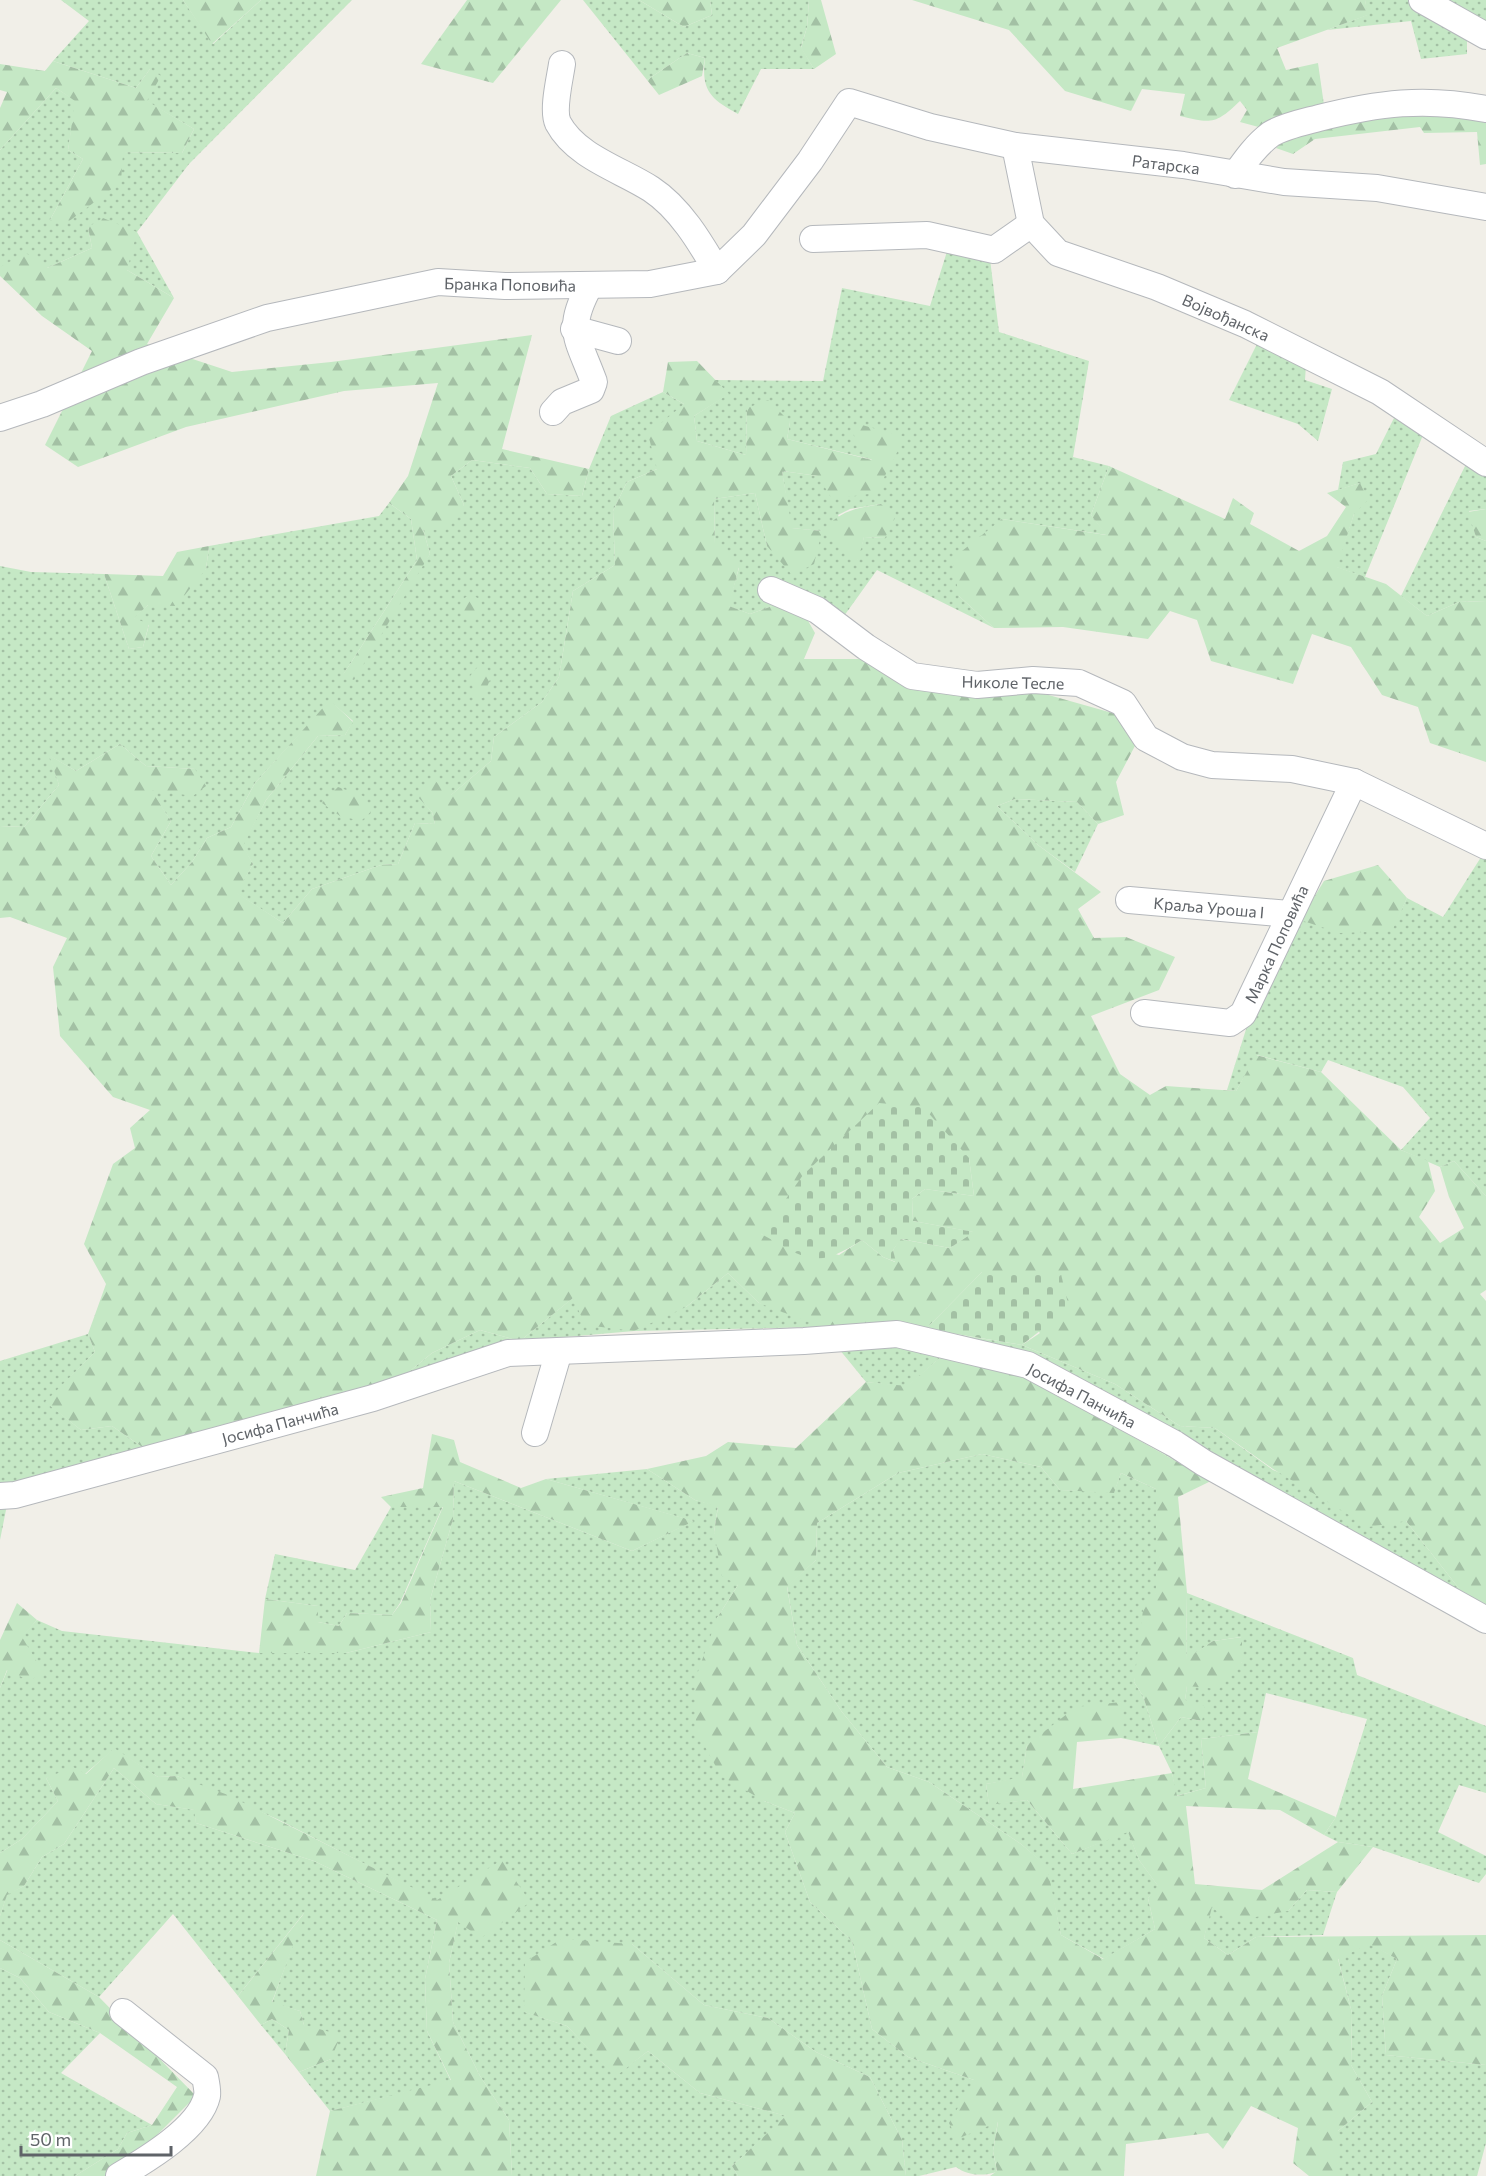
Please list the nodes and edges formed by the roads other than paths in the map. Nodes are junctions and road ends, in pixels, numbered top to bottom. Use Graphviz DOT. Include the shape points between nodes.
graph roads {
  1 [pos="1422,0"];
  2 [pos="1486,36"];
  3 [pos="562,64"];
  4 [pos="1486,109"];
  5 [pos="1015,146"];
  6 [pos="1235,175"];
  7 [pos="1486,207"];
  8 [pos="1031,224"];
  9 [pos="813,238"];
  10 [pos="717,271"];
  11 [pos="590,285"];
  12 [pos="574,329"];
  13 [pos="618,341"];
  14 [pos="553,412"];
  15 [pos="0,418"];
  16 [pos="1486,463"];
  17 [pos="771,590"];
  18 [pos="1354,782"];
  19 [pos="1486,846"];
  20 [pos="1129,900"];
  21 [pos="1289,914"];
  22 [pos="1144,1013"];
  23 [pos="560,1351"];
  24 [pos="535,1433"];
  25 [pos="0,1496"];
  26 [pos="1486,1620"];
  27 [pos="123,2012"];
  28 [pos="119,2176"];
  1 -- 2 [label="street"];
  3 -- 10 [label="street" via="558,122 577,144 652,190 697,237"];
  4 -- 6 [label="street" via="1428,100 1388,103 1307,121 1272,133"];
  5 -- 6 [label="street, Ратарска" via="1183,165"];
  5 -- 8 [label="street"];
  5 -- 10 [label="street, Ратарска" via="930,127 849,102 754,235"];
  6 -- 7 [label="street, Ратарска" via="1377,188"];
  8 -- 9 [label="street" via="994,250 927,235"];
  8 -- 16 [label="street, Војвођанска" via="1058,253 1157,287 1245,324 1380,392"];
  10 -- 11 [label="street, Бранка Поповића" via="650,284"];
  11 -- 12 [label="street" via="577,308"];
  11 -- 15 [label="street, Бранка Поповића" via="438,282 267,318"];
  12 -- 13 [label="street"];
  12 -- 14 [label="street" via="594,382 591,390 562,402"];
  17 -- 18 [label="street, Николе Тесле" via="817,610 912,676 977,685 1033,680 1079,683 1123,703 1146,738 1182,757 1212,765 1292,769"];
  18 -- 19 [label="street, Николе Тесле"];
  18 -- 21 [label="street, Марка Поповића"];
  20 -- 21 [label="street, Краља Уроша I"];
  21 -- 22 [label="street, Марка Поповића" via="1243,1014 1230,1023"];
  23 -- 24 [label="street"];
  23 -- 25 [label="street, Јосифа Панчића" via="508,1353 373,1398"];
  23 -- 26 [label="street, Јосифа Панчића" via="897,1334 1028,1365"];
  27 -- 28 [label="street" via="205,2077 208,2095 196,2117 172,2140"];
}
